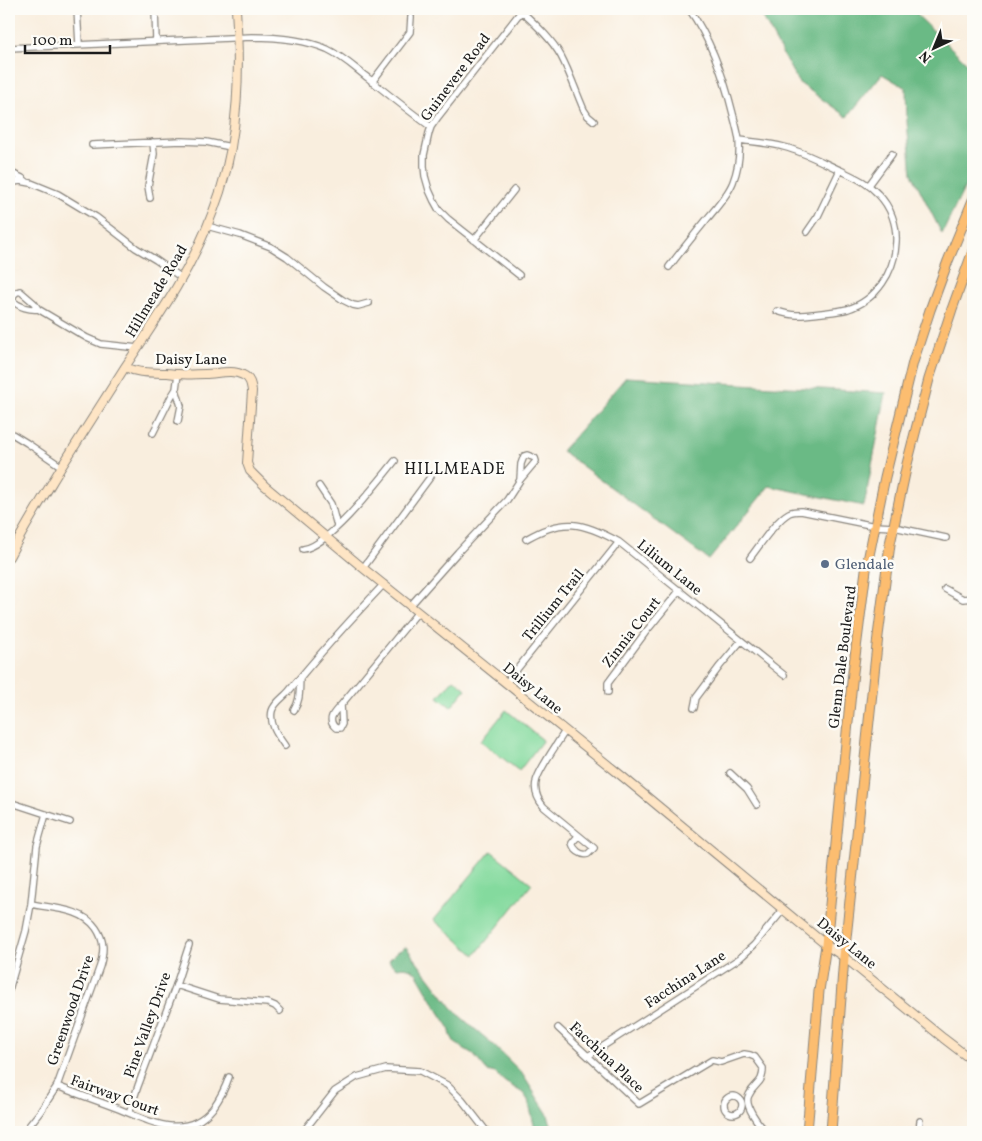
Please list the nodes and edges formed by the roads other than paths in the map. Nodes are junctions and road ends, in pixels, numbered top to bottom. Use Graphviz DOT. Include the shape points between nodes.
graph roads {
  1 [pos="77,9"];
  2 [pos="155,9"];
  3 [pos="236,9"];
  4 [pos="521,9"];
  5 [pos="689,9"];
  6 [pos="412,18"];
  7 [pos="238,37"];
  8 [pos="156,41"];
  9 [pos="79,44"];
  10 [pos="9,48"];
  11 [pos="372,82"];
  12 [pos="594,121"];
  13 [pos="432,127"];
  14 [pos="739,140"];
  15 [pos="153,142"];
  16 [pos="92,145"];
  17 [pos="231,147"];
  18 [pos="892,154"];
  19 [pos="840,170"];
  20 [pos="9,172"];
  21 [pos="27,182"];
  22 [pos="9,183"];
  23 [pos="869,185"];
  24 [pos="514,190"];
  25 [pos="150,198"];
  26 [pos="973,200"];
  27 [pos="207,226"];
  28 [pos="807,232"];
  29 [pos="474,240"];
  30 [pos="973,251"];
  31 [pos="669,267"];
  32 [pos="519,275"];
  33 [pos="182,278"];
  34 [pos="369,303"];
  35 [pos="38,309"];
  36 [pos="777,310"];
  37 [pos="138,348"];
  38 [pos="125,367"];
  39 [pos="178,374"];
  40 [pos="176,389"];
  41 [pos="178,421"];
  42 [pos="9,432"];
  43 [pos="153,433"];
  44 [pos="395,461"];
  45 [pos="62,467"];
  46 [pos="431,476"];
  47 [pos="520,480"];
  48 [pos="319,486"];
  49 [pos="337,526"];
  50 [pos="875,526"];
  51 [pos="894,527"];
  52 [pos="326,537"];
  53 [pos="946,538"];
  54 [pos="526,539"];
  55 [pos="619,542"];
  56 [pos="303,549"];
  57 [pos="9,557"];
  58 [pos="750,558"];
  59 [pos="363,568"];
  60 [pos="384,584"];
  61 [pos="945,589"];
  62 [pos="680,590"];
  63 [pos="973,598"];
  64 [pos="410,606"];
  65 [pos="418,612"];
  66 [pos="741,641"];
  67 [pos="784,675"];
  68 [pos="300,677"];
  69 [pos="506,683"];
  70 [pos="288,692"];
  71 [pos="608,692"];
  72 [pos="300,695"];
  73 [pos="341,705"];
  74 [pos="694,708"];
  75 [pos="294,710"];
  76 [pos="565,731"];
  77 [pos="285,746"];
  78 [pos="730,773"];
  79 [pos="9,802"];
  80 [pos="757,805"];
  81 [pos="46,814"];
  82 [pos="70,822"];
  83 [pos="578,836"];
  84 [pos="31,904"];
  85 [pos="784,910"];
  86 [pos="189,944"];
  87 [pos="826,945"];
  88 [pos="844,957"];
  89 [pos="176,985"];
  90 [pos="9,990"];
  91 [pos="280,1010"];
  92 [pos="558,1028"];
  93 [pos="588,1056"];
  94 [pos="973,1061"];
  95 [pos="229,1078"];
  96 [pos="57,1086"];
  97 [pos="129,1113"];
  98 [pos="920,1122"];
  99 [pos="806,1130"];
  100 [pos="764,1131"];
  101 [pos="24,1132"];
  102 [pos="303,1132"];
  103 [pos="487,1132"];
  104 [pos="830,1132"];
  105 [pos="919,1132"];
  1 -- 9 [label="street"];
  2 -- 8 [label="street"];
  3 -- 7 [label="street, Hillmeade Road"];
  4 -- 12 [label="street" via="556,48 584,110"];
  4 -- 13 [label="street, Guinevere Road"];
  5 -- 14 [label="street" via="719,67"];
  6 -- 11 [label="street" via="411,30"];
  7 -- 8 [label="street"];
  7 -- 11 [label="street" via="280,38 315,45 332,52"];
  7 -- 17 [label="street, Hillmeade Road" via="238,95"];
  8 -- 9 [label="street"];
  9 -- 10 [label="street"];
  11 -- 13 [label="street"];
  13 -- 29 [label="street, Guinevere Road" via="424,160 429,190 441,212"];
  14 -- 19 [label="street" via="784,147"];
  14 -- 31 [label="street" via="737,167 731,186"];
  15 -- 16 [label="street"];
  15 -- 17 [label="street" via="206,142"];
  15 -- 25 [label="street" via="148,186"];
  17 -- 27 [label="street, Hillmeade Road" via="222,186"];
  18 -- 23 [label="street"];
  19 -- 23 [label="street"];
  19 -- 28 [label="street"];
  20 -- 21 [label="street"];
  21 -- 22 [label="street"];
  21 -- 33 [label="street" via="58,194 96,217"];
  23 -- 36 [label="street" via="889,209 896,232 894,260 883,283 864,301 845,310 795,315"];
  24 -- 29 [label="street"];
  26 -- 50 [label="main road, Glenn Dale Boulevard" via="913,362"];
  27 -- 33 [label="street, Hillmeade Road"];
  27 -- 34 [label="street" via="271,247 343,300 358,306"];
  29 -- 32 [label="street, Guinevere Road"];
  30 -- 51 [label="main road" via="929,379 906,464"];
  33 -- 37 [label="street, Hillmeade Road"];
  35 -- 37 [label="street" via="101,344"];
  37 -- 38 [label="street, Hillmeade Road"];
  38 -- 39 [label="street, Daisy Lane" via="138,372"];
  38 -- 45 [label="street, Hillmeade Road"];
  39 -- 40 [label="street"];
  39 -- 52 [label="street, Daisy Lane" via="235,373 249,379 252,391 249,469"];
  40 -- 41 [label="street" via="181,406"];
  40 -- 43 [label="street"];
  42 -- 45 [label="street"];
  44 -- 49 [label="street"];
  45 -- 57 [label="street, Hillmeade Road"];
  46 -- 59 [label="street"];
  47 -- 64 [label="street" via="507,500"];
  48 -- 49 [label="street" via="331,504"];
  49 -- 52 [label="street"];
  50 -- 51 [label="street"];
  50 -- 58 [label="street" via="796,511 776,525"];
  50 -- 87 [label="main road, Glenn Dale Boulevard" via="853,672"];
  51 -- 53 [label="street"];
  51 -- 88 [label="main road" via="879,627"];
  52 -- 56 [label="street" via="309,549"];
  52 -- 59 [label="street, Daisy Lane"];
  54 -- 55 [label="street, Lilium Lane" via="541,530 565,524 586,527"];
  55 -- 62 [label="street, Lilium Lane"];
  55 -- 69 [label="street, Trillium Trail"];
  59 -- 60 [label="street, Daisy Lane"];
  60 -- 64 [label="street, Daisy Lane"];
  60 -- 68 [label="street"];
  61 -- 63 [label="street" via="963,599"];
  62 -- 66 [label="street, Lilium Lane"];
  62 -- 71 [label="street, Zinnia Court" via="608,682"];
  64 -- 65 [label="street, Daisy Lane"];
  65 -- 69 [label="street, Daisy Lane"];
  65 -- 73 [label="street"];
  66 -- 67 [label="street, Lilium Lane"];
  66 -- 74 [label="street" via="696,698"];
  68 -- 70 [label="street"];
  68 -- 72 [label="street"];
  69 -- 76 [label="street, Daisy Lane"];
  70 -- 72 [label="street" via="294,699"];
  70 -- 77 [label="street" via="272,709 271,718"];
  72 -- 75 [label="street"];
  76 -- 83 [label="street" via="539,774 536,793 538,802"];
  76 -- 85 [label="street, Daisy Lane"];
  78 -- 80 [label="street" via="747,789"];
  79 -- 81 [label="street"];
  81 -- 82 [label="street"];
  81 -- 84 [label="street" via="35,856"];
  84 -- 90 [label="street"];
  84 -- 96 [label="street, Greenwood Drive" via="84,916 96,928 103,944 100,966"];
  85 -- 87 [label="street, Daisy Lane"];
  85 -- 93 [label="street, Facchina Lane" via="740,958"];
  86 -- 89 [label="street, Pine Valley Drive"];
  87 -- 88 [label="street, Daisy Lane"];
  87 -- 99 [label="main road, Glenn Dale Boulevard"];
  88 -- 94 [label="street, Daisy Lane"];
  88 -- 104 [label="main road"];
  89 -- 91 [label="street" via="219,999 268,1003"];
  89 -- 97 [label="street, Pine Valley Drive"];
  92 -- 93 [label="street, Facchina Place"];
  93 -- 100 [label="street, Facchina Place" via="639,1104 712,1060 721,1062 744,1054 756,1057 766,1075 744,1103"];
  95 -- 97 [label="street, Fairway Court" via="212,1109 203,1119 190,1125 167,1127"];
  96 -- 97 [label="street, Fairway Court"];
  96 -- 101 [label="street, Greenwood Drive"];
  98 -- 105 [label="street"];
  102 -- 103 [label="street" via="335,1091 357,1077 386,1069 420,1070 447,1084"];
}
